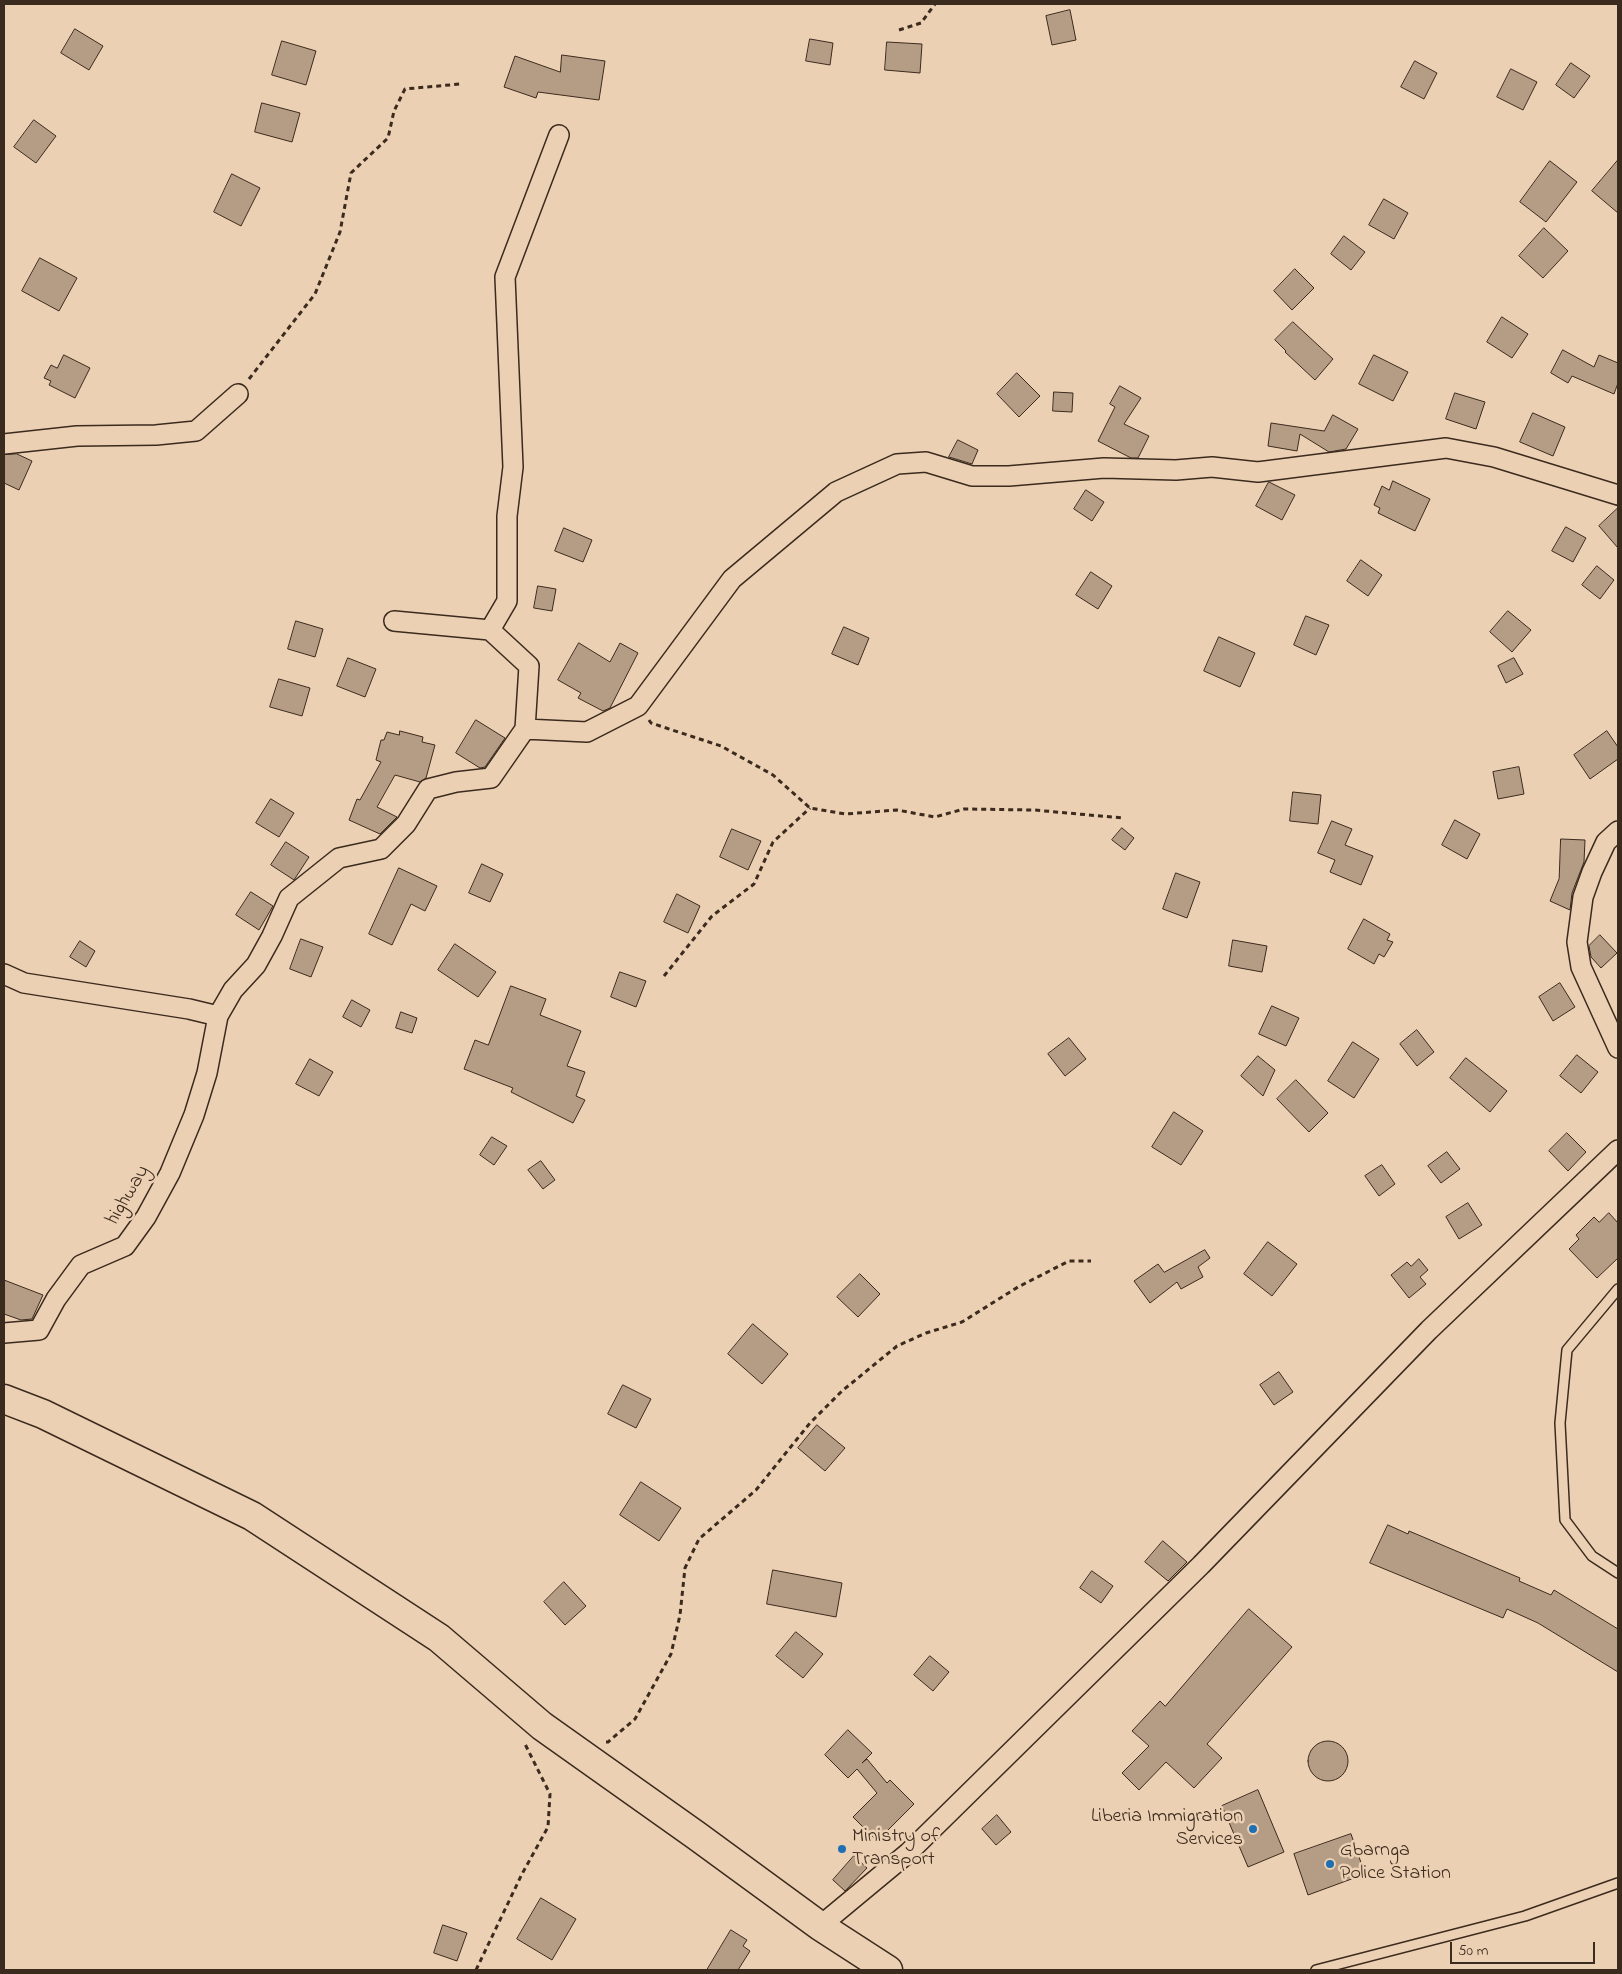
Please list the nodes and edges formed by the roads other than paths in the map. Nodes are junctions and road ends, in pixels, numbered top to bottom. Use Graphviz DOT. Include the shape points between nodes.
graph roads {
  1 [pos="558,135"];
  2 [pos="238,394"];
  3 [pos="4,444"];
  4 [pos="1618,495"];
  5 [pos="394,621"];
  6 [pos="490,630"];
  7 [pos="526,729"];
  8 [pos="1618,831"];
  9 [pos="4,974"];
  10 [pos="218,1016"];
  11 [pos="1618,1048"];
  12 [pos="1618,1150"];
  13 [pos="1618,1289"];
  14 [pos="4,1333"];
  15 [pos="4,1399"];
  16 [pos="1618,1574"];
  17 [pos="1618,1883"];
  18 [pos="820,1926"];
  19 [pos="888,1970"];
  20 [pos="1316,1970"];
  1 -- 6 [label="street" via="505,277 512,466 507,516 507,601"];
  2 -- 3 [label="street" via="196,431 78,436"];
  4 -- 7 [label="street" via="1494,457 1446,448 1258,472 1212,467 1176,470 1104,468 972,476 926,462 897,464 836,492 732,579 638,706 587,732"];
  5 -- 6 [label="street"];
  6 -- 7 [label="street" via="530,666"];
  7 -- 10 [label="street" via="490,778 428,788 406,824 381,849 338,858 289,898 256,964"];
  8 -- 11 [label="street" via="1606,842 1592,872 1583,897 1577,942 1581,967"];
  9 -- 10 [label="street" via="24,983"];
  10 -- 14 [label="street, highway" via="207,1073 194,1115 170,1173 146,1217 124,1246 81,1264 39,1330"];
  12 -- 18 [label="street" via="1429,1330 1200,1565 908,1853"];
  13 -- 16 [label="lane" via="1567,1350 1560,1423 1565,1520 1592,1556"];
  15 -- 18 [label="main road" via="43,1414 252,1516 439,1638 542,1726"];
  17 -- 20 [label="lane" via="1525,1916"];
  18 -- 19 [label="main road"];
}
